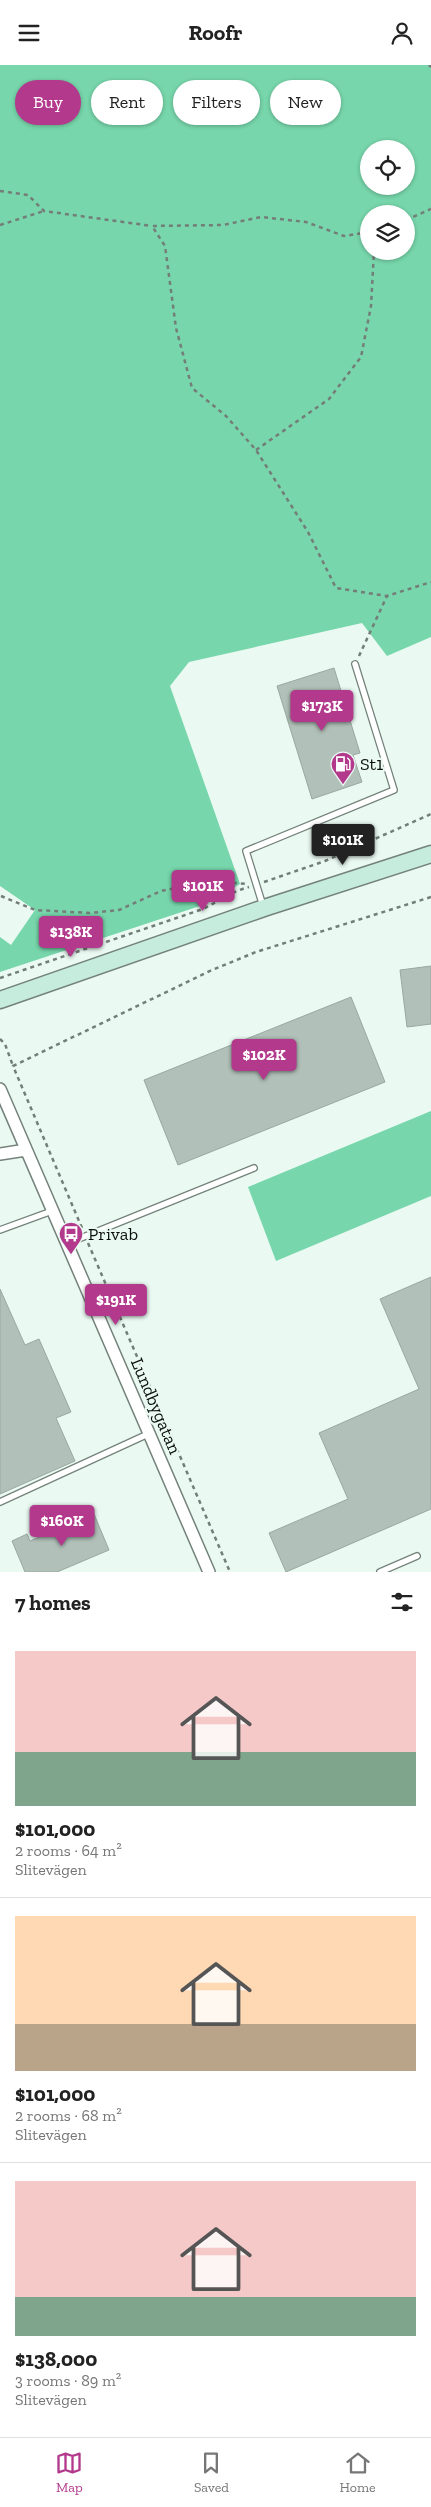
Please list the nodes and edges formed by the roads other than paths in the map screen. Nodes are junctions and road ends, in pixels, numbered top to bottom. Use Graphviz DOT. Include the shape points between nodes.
graph roads {
  1 [pos="355,664"];
  2 [pos="431,854"];
  3 [pos="264,908"];
  4 [pos="0,999"];
  5 [pos="0,1089"];
  6 [pos="26,1150"];
  7 [pos="0,1154"];
  8 [pos="254,1168"];
  9 [pos="52,1211"];
  10 [pos="0,1230"];
  11 [pos="66,1244"];
  12 [pos="148,1434"];
  13 [pos="0,1502"];
  14 [pos="417,1556"];
  15 [pos="209,1572"];
  16 [pos="380,1572"];
  1 -- 3 [label="lane" via="394,790 246,851"];
  2 -- 3 [label="main road"];
  3 -- 4 [label="main road"];
  5 -- 6 [label="street, Lundbygatan"];
  6 -- 7 [label="street"];
  6 -- 9 [label="street, Lundbygatan"];
  8 -- 11 [label="lane"];
  9 -- 10 [label="lane"];
  9 -- 11 [label="street, Lundbygatan"];
  11 -- 12 [label="street, Lundbygatan"];
  12 -- 13 [label="lane"];
  12 -- 15 [label="street, Lundbygatan"];
  14 -- 16 [label="lane"];
}
